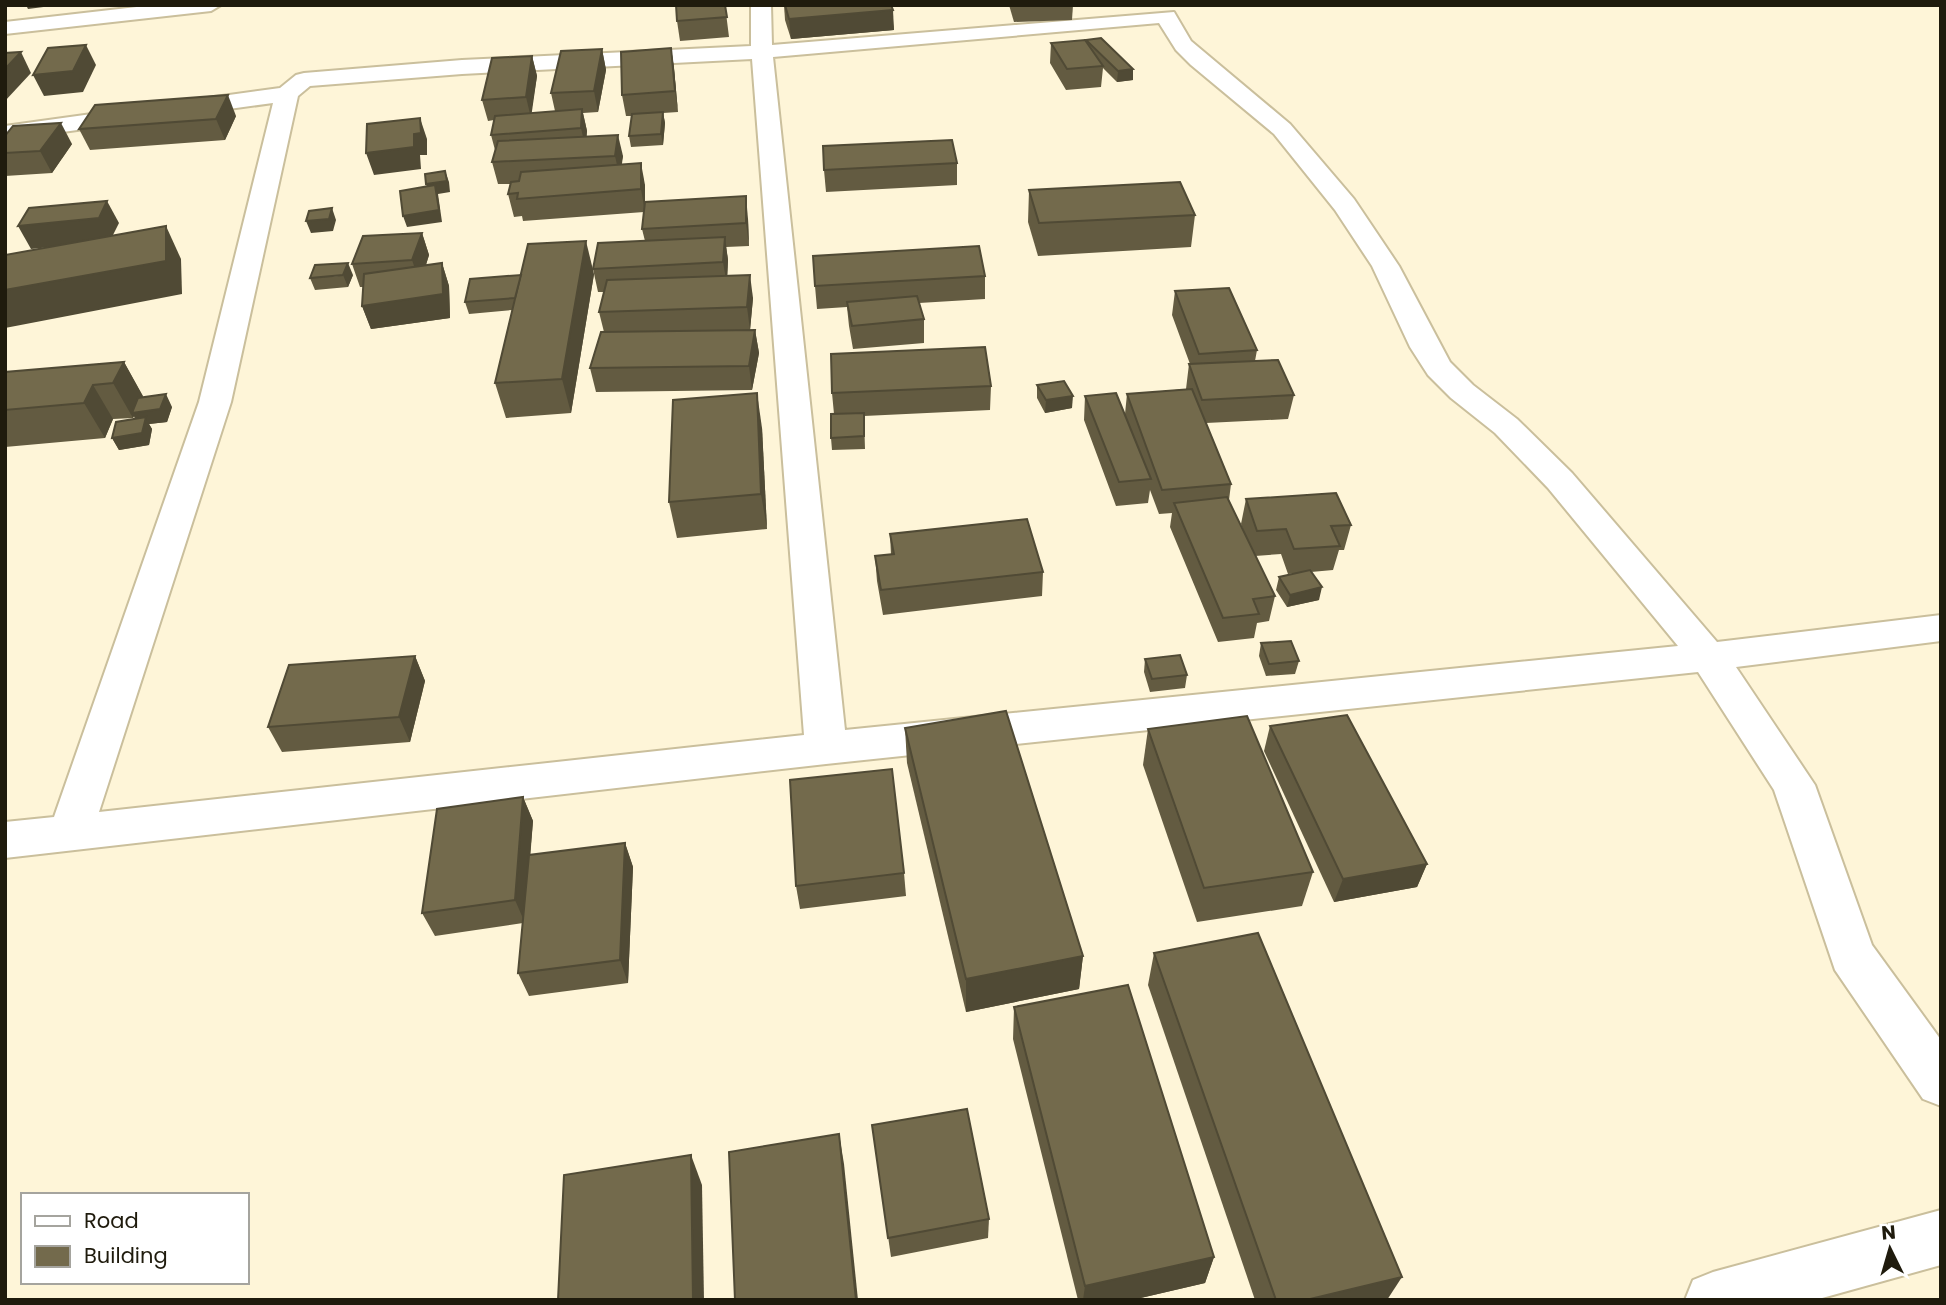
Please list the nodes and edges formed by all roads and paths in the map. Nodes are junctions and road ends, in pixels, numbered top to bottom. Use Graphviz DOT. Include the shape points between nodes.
graph roads {
  1 [pos="211,5"];
  2 [pos="761,5"];
  3 [pos="1172,9"];
  4 [pos="5,28"];
  5 [pos="762,52"];
  6 [pos="287,94"];
  7 [pos="5,133"];
  8 [pos="1941,628"];
  9 [pos="1708,657"];
  10 [pos="826,748"];
  11 [pos="70,833"];
  12 [pos="5,840"];
  13 [pos="1941,1082"];
  14 [pos="1941,1237"];
  15 [pos="1713,1300"];
  1 -- 4 [label="street"];
  2 -- 5 [label="street"];
  3 -- 5 [label="street"];
  3 -- 9 [label="street" via="1170,29 1181,45 1269,114 1330,184 1397,287 1415,332 1447,379 1505,425 1580,503"];
  5 -- 6 [label="street" via="304,80"];
  5 -- 10 [label="street"];
  6 -- 7 [label="street"];
  6 -- 11 [label="street" via="215,402"];
  8 -- 9 [label="street"];
  9 -- 10 [label="street"];
  9 -- 13 [label="street" via="1794,785 1852,955"];
  10 -- 11 [label="street"];
  11 -- 12 [label="street"];
  14 -- 15 [label="street"];
}
